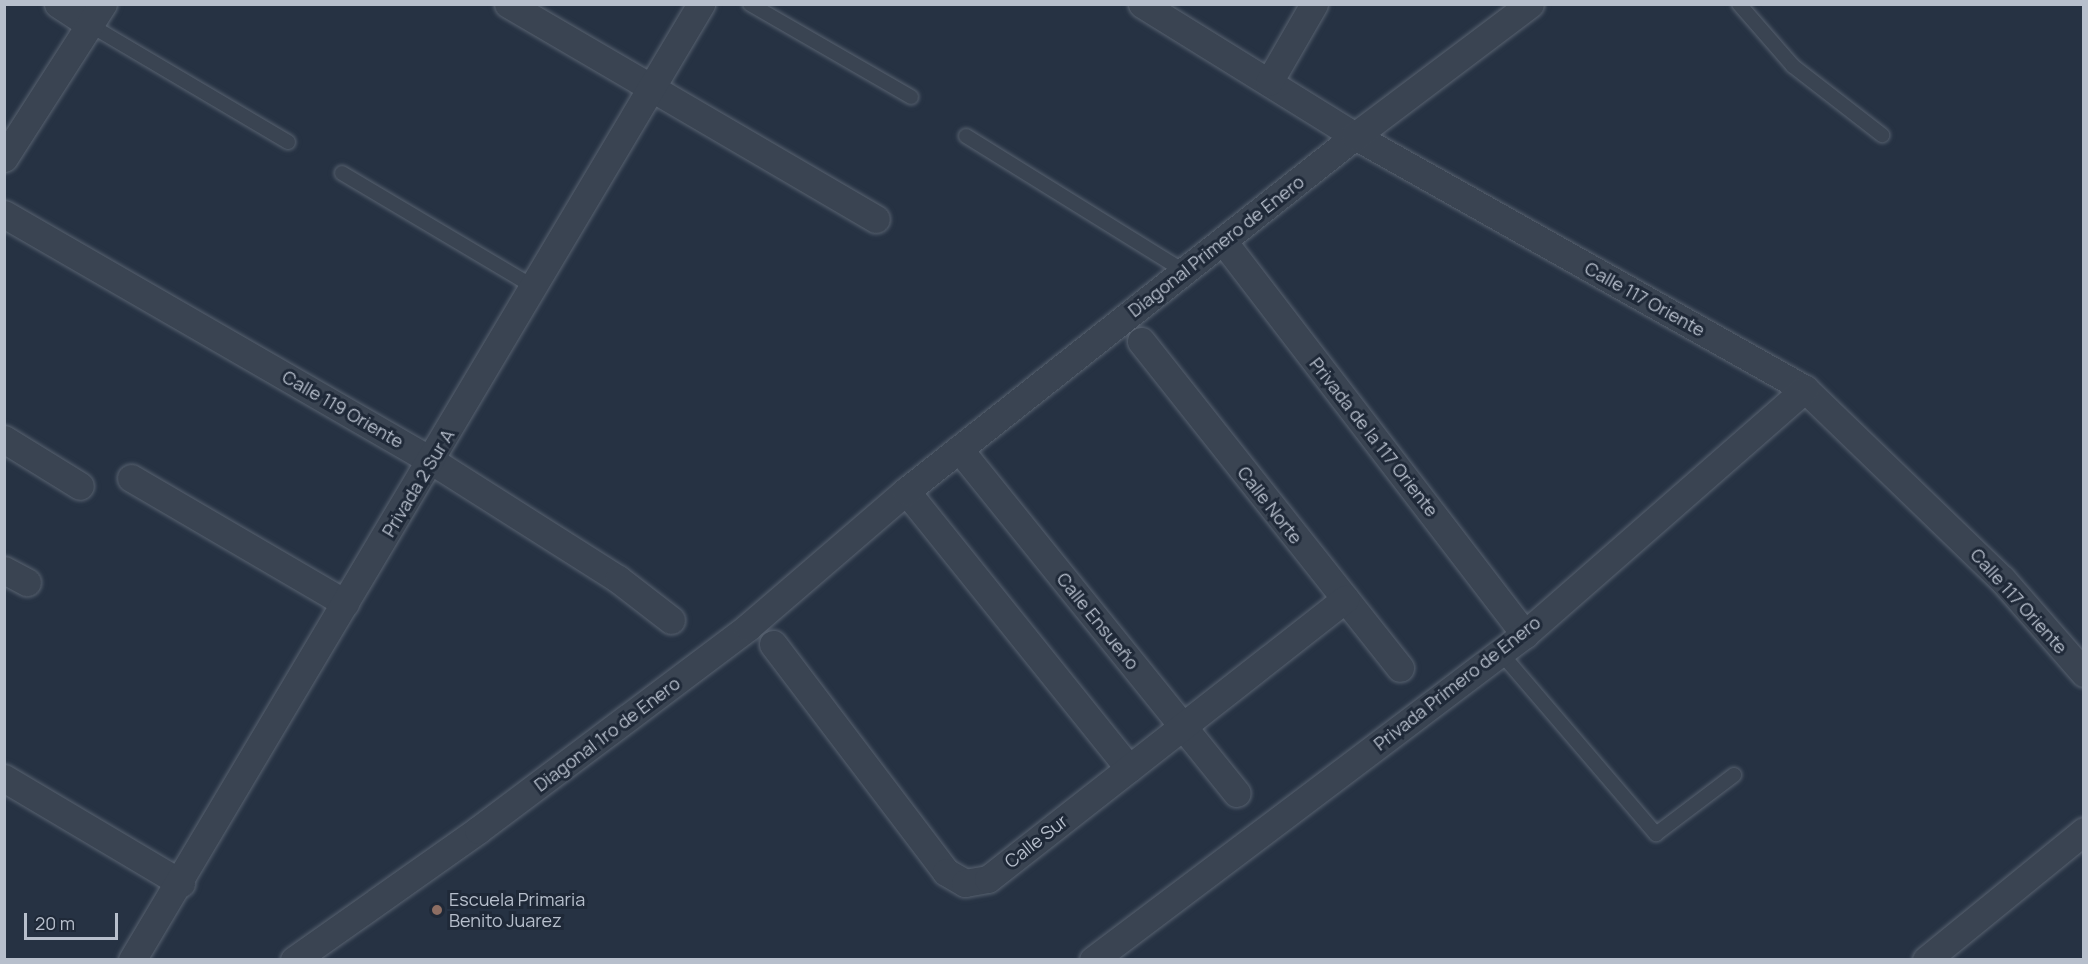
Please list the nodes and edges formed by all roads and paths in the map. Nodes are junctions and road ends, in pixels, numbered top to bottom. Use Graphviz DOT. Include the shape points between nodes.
graph roads {
  1 [pos="58,4"];
  2 [pos="508,4"];
  3 [pos="701,4"];
  4 [pos="750,4"];
  5 [pos="1142,4"];
  6 [pos="1314,4"];
  7 [pos="1530,4"];
  8 [pos="1739,4"];
  9 [pos="97,15"];
  10 [pos="1269,82"];
  11 [pos="651,88"];
  12 [pos="911,97"];
  13 [pos="1882,135"];
  14 [pos="966,136"];
  15 [pos="1355,136"];
  16 [pos="288,142"];
  17 [pos="4,158"];
  18 [pos="342,173"];
  19 [pos="4,214"];
  20 [pos="876,219"];
  21 [pos="1223,241"];
  22 [pos="1184,271"];
  23 [pos="532,286"];
  24 [pos="1141,341"];
  25 [pos="1805,389"];
  26 [pos="4,439"];
  27 [pos="959,449"];
  28 [pos="432,461"];
  29 [pos="131,478"];
  30 [pos="80,486"];
  31 [pos="906,491"];
  32 [pos="1345,599"];
  33 [pos="345,603"];
  34 [pos="671,620"];
  35 [pos="1525,633"];
  36 [pos="773,644"];
  37 [pos="1500,652"];
  38 [pos="1400,668"];
  39 [pos="2084,673"];
  40 [pos="1183,726"];
  41 [pos="1129,768"];
  42 [pos="1734,775"];
  43 [pos="4,778"];
  44 [pos="1237,793"];
  45 [pos="2084,831"];
  46 [pos="181,882"];
  47 [pos="132,960"];
  48 [pos="294,960"];
  49 [pos="1094,960"];
  50 [pos="1926,960"];
  1 -- 9 [label="street"];
  2 -- 11 [label="street"];
  3 -- 11 [label="street, Privada 2 Sur A"];
  4 -- 12 [label="lane"];
  5 -- 10 [label="street, Calle 117 Oriente"];
  6 -- 10 [label="street"];
  7 -- 15 [label="street, Diagonal Primero de Enero"];
  8 -- 13 [label="lane" via="1793,66"];
  9 -- 16 [label="lane"];
  9 -- 17 [label="street"];
  10 -- 15 [label="street, Calle 117 Oriente"];
  11 -- 20 [label="street"];
  11 -- 23 [label="street, Privada 2 Sur A"];
  14 -- 22 [label="lane"];
  15 -- 21 [label="street, Diagonal Primero de Enero"];
  15 -- 25 [label="street, Calle 117 Oriente"];
  18 -- 23 [label="lane"];
  19 -- 28 [label="street, Calle 119 Oriente"];
  21 -- 22 [label="street, Diagonal Primero de Enero"];
  21 -- 35 [label="street, Privada de la 117 Oriente"];
  22 -- 27 [label="street, Diagonal Primero de Enero"];
  23 -- 28 [label="street, Privada 2 Sur A"];
  24 -- 32 [label="street, Calle Norte"];
  25 -- 35 [label="street, Privada Primero de Enero"];
  25 -- 39 [label="street, Calle 117 Oriente" via="2002,579"];
  26 -- 30 [label="street"];
  27 -- 31 [label="street, Diagonal Primero de Enero"];
  27 -- 40 [label="street, Calle Ensueño"];
  28 -- 33 [label="street, Privada 2 Sur A"];
  28 -- 34 [label="street, Calle 119 Oriente" via="618,579"];
  29 -- 33 [label="street"];
  31 -- 41 [label="street"];
  31 -- 48 [label="street, Diagonal 1ro de Enero" via="748,627 478,831"];
  32 -- 38 [label="street, Calle Norte"];
  32 -- 40 [label="street, Calle Sur"];
  33 -- 46 [label="street, Privada 2 Sur A"];
  35 -- 37 [label="street, Privada Primero de Enero"];
  36 -- 41 [label="street, Calle Sur" via="946,872 965,882 988,879"];
  37 -- 42 [label="lane" via="1656,834"];
  37 -- 49 [label="street, Privada Primero de Enero"];
  40 -- 41 [label="street, Calle Sur"];
  40 -- 44 [label="street, Calle Ensueño"];
  43 -- 46 [label="street"];
  45 -- 50 [label="street"];
  46 -- 47 [label="street, Privada 2 Sur A"];
}
